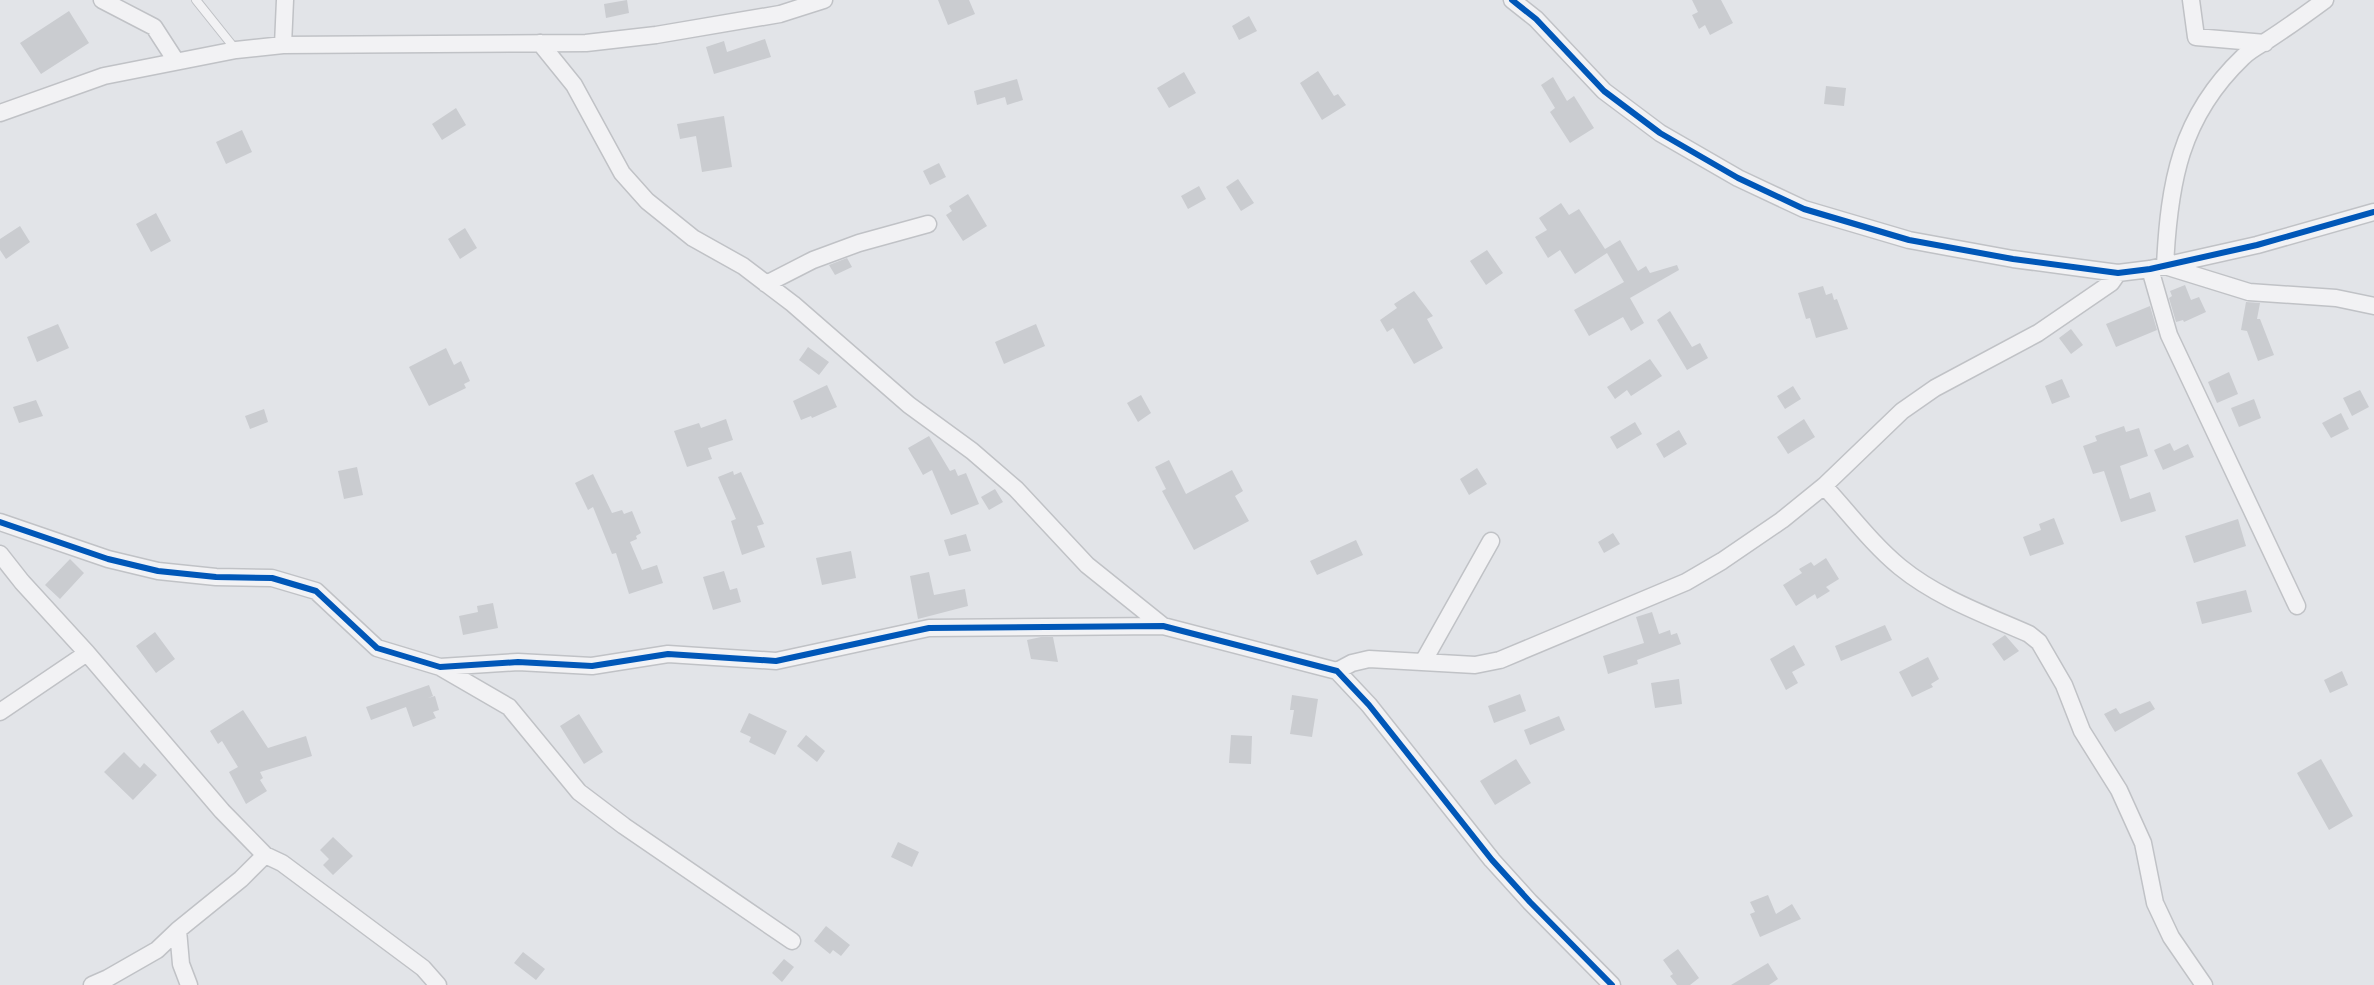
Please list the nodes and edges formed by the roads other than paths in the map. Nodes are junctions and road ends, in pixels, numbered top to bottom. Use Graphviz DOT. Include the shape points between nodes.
graph roads {
  1 [pos="102,0"];
  2 [pos="196,0"];
  3 [pos="285,0"];
  4 [pos="824,0"];
  5 [pos="1512,0"];
  6 [pos="2191,0"];
  7 [pos="2325,0"];
  8 [pos="2265,42"];
  9 [pos="540,43"];
  10 [pos="284,45"];
  11 [pos="236,50"];
  12 [pos="176,61"];
  13 [pos="0,113"];
  14 [pos="2374,212"];
  15 [pos="928,224"];
  16 [pos="2157,267"];
  17 [pos="2118,273"];
  18 [pos="766,284"];
  19 [pos="2374,306"];
  20 [pos="1824,486"];
  21 [pos="0,522"];
  22 [pos="1491,541"];
  23 [pos="0,554"];
  24 [pos="2298,606"];
  25 [pos="1163,626"];
  26 [pos="86,653"];
  27 [pos="1424,662"];
  28 [pos="440,667"];
  29 [pos="1337,671"];
  30 [pos="0,712"];
  31 [pos="265,856"];
  32 [pos="178,930"];
  33 [pos="792,941"];
  34 [pos="92,985"];
  35 [pos="189,985"];
  36 [pos="438,985"];
  37 [pos="1612,985"];
  38 [pos="2204,985"];
  1 -- 12 [label="street" via="154,27"];
  2 -- 11 [label="lane"];
  3 -- 10 [label="street"];
  4 -- 9 [label="street" via="780,14 656,35"];
  5 -- 17 [label="street" via="1536,18 1604,91 1660,133 1738,178 1804,209 1909,240 2013,259"];
  6 -- 8 [label="street" via="2196,37"];
  7 -- 8 [label="street"];
  8 -- 16 [label="street" via="2244,56 2215,87 2187,134 2174,174"];
  9 -- 10 [label="street"];
  9 -- 18 [label="street" via="574,85 622,173 641,194 693,238 743,266"];
  10 -- 11 [label="street"];
  11 -- 12 [label="street"];
  12 -- 13 [label="street" via="104,76"];
  14 -- 16 [label="street" via="2257,245"];
  15 -- 18 [label="street" via="812,260"];
  16 -- 17 [label="street"];
  16 -- 19 [label="street" via="2250,292 2336,298"];
  16 -- 24 [label="street" via="2169,335"];
  17 -- 20 [label="street" via="2111,283 2038,333 1935,388 1902,410"];
  18 -- 25 [label="street" via="854,355 909,405 972,451 1009,483 1087,566"];
  20 -- 27 [label="street" via="1774,525 1686,582 1500,660 1475,664"];
  20 -- 38 [label="street" via="1901,568 1947,598 2029,634 2039,642 2064,685 2082,731 2119,790 2144,843 2155,903 2171,937"];
  21 -- 28 [label="street" via="108,559 158,571 272,578 316,591 376,648"];
  22 -- 27 [label="street"];
  23 -- 26 [label="street"];
  25 -- 28 [label="street" via="929,628 776,660 668,654 592,666 518,662"];
  25 -- 29 [label="street"];
  26 -- 30 [label="street"];
  26 -- 31 [label="street"];
  27 -- 29 [label="street" via="1369,659"];
  28 -- 33 [label="street" via="509,708 579,792"];
  29 -- 37 [label="street" via="1369,704 1492,860"];
  31 -- 32 [label="street"];
  31 -- 36 [label="street" via="282,863 423,968"];
  32 -- 34 [label="street" via="157,950"];
  32 -- 35 [label="street" via="181,964"];
}
